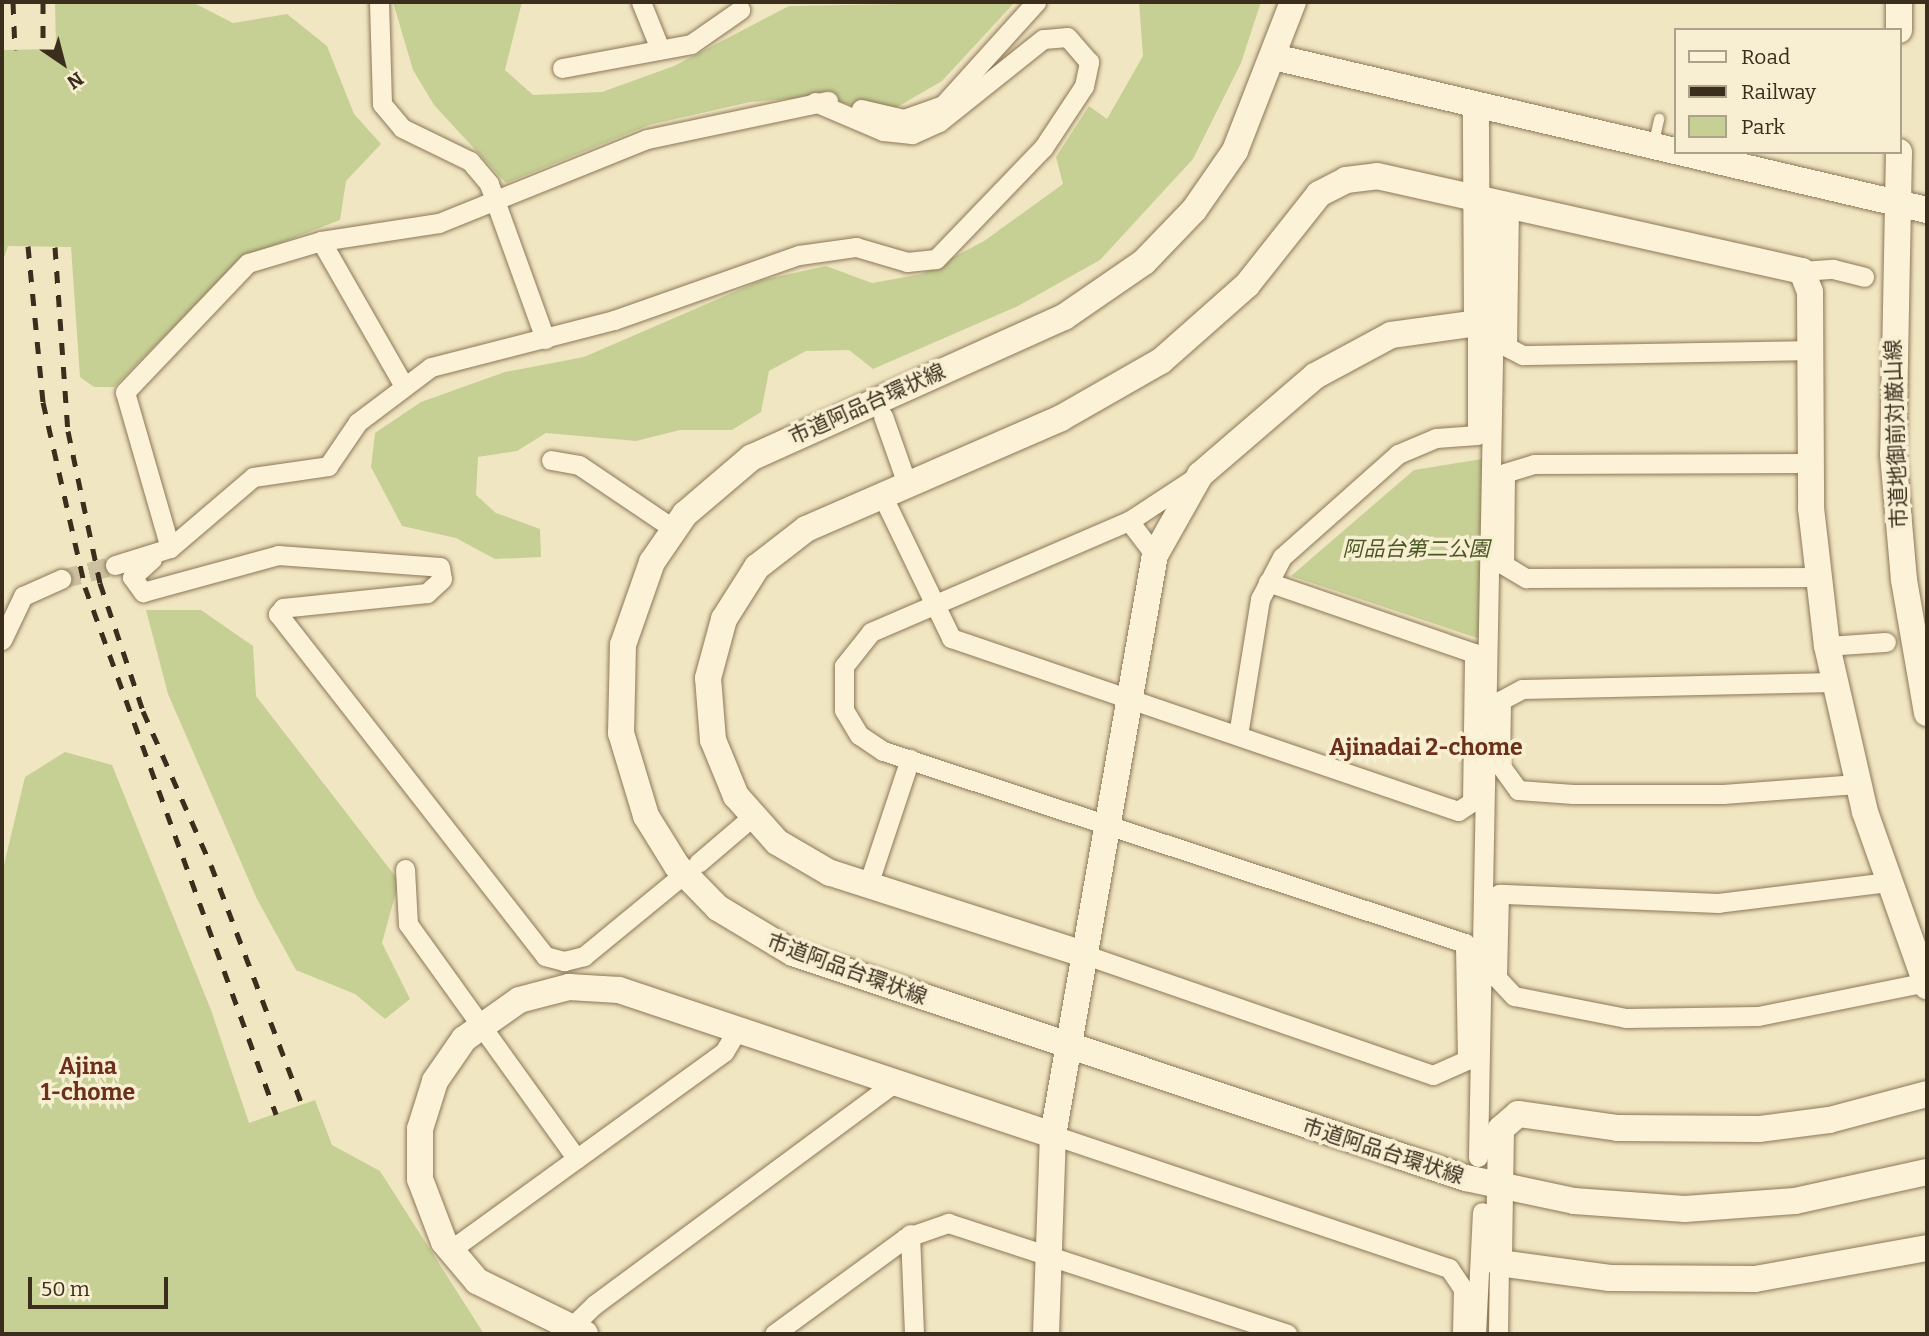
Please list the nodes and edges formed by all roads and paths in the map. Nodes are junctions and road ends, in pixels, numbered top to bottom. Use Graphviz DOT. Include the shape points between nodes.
graph roads {
  1 [pos="379,2"];
  2 [pos="641,2"];
  3 [pos="1036,2"];
  4 [pos="1293,2"];
  5 [pos="1899,2"];
  6 [pos="740,10"];
  7 [pos="1899,28"];
  8 [pos="660,49"];
  9 [pos="1274,57"];
  10 [pos="562,68"];
  11 [pos="815,102"];
  12 [pos="1476,105"];
  13 [pos="1659,119"];
  14 [pos="1653,147"];
  15 [pos="1674,152"];
  16 [pos="1683,154"];
  17 [pos="1899,154"];
  18 [pos="495,199"];
  19 [pos="1494,202"];
  20 [pos="1899,204"];
  21 [pos="1927,210"];
  22 [pos="321,241"];
  23 [pos="1802,271"];
  24 [pos="1864,277"];
  25 [pos="1477,323"];
  26 [pos="545,338"];
  27 [pos="1807,350"];
  28 [pos="403,384"];
  29 [pos="883,416"];
  30 [pos="551,460"];
  31 [pos="1808,463"];
  32 [pos="1200,475"];
  33 [pos="907,484"];
  34 [pos="882,495"];
  35 [pos="1129,521"];
  36 [pos="674,529"];
  37 [pos="164,550"];
  38 [pos="1155,555"];
  39 [pos="115,565"];
  40 [pos="1817,577"];
  41 [pos="61,579"];
  42 [pos="1268,582"];
  43 [pos="932,605"];
  44 [pos="2,640"];
  45 [pos="1886,642"];
  46 [pos="1827,646"];
  47 [pos="1834,682"];
  48 [pos="1127,698"];
  49 [pos="1927,713"];
  50 [pos="1238,735"];
  51 [pos="910,759"];
  52 [pos="1857,784"];
  53 [pos="752,817"];
  54 [pos="1107,820"];
  55 [pos="691,868"];
  56 [pos="405,869"];
  57 [pos="1888,883"];
  58 [pos="868,885"];
  59 [pos="1083,954"];
  60 [pos="1926,984"];
  61 [pos="483,1022"];
  62 [pos="738,1029"];
  63 [pos="1067,1046"];
  64 [pos="895,1082"];
  65 [pos="1927,1094"];
  66 [pos="1052,1135"];
  67 [pos="1478,1157"];
  68 [pos="577,1159"];
  69 [pos="1927,1172"];
  70 [pos="1499,1187"];
  71 [pos="1482,1212"];
  72 [pos="910,1234"];
  73 [pos="1927,1248"];
  74 [pos="449,1251"];
  75 [pos="1048,1254"];
  76 [pos="1499,1263"];
  77 [pos="573,1331"];
  78 [pos="774,1334"];
  79 [pos="914,1334"];
  80 [pos="1045,1334"];
  81 [pos="1287,1334"];
  82 [pos="1462,1334"];
  83 [pos="1476,1334"];
  84 [pos="1498,1334"];
  1 -- 18 [label="street" via="377,83 387,113 411,133 474,164"];
  2 -- 8 [label="street"];
  3 -- 11 [label="street" via="931,112 890,118 839,102"];
  4 -- 9 [label="street, 市道阿品台環状線"];
  5 -- 7 [label="street"];
  6 -- 8 [label="street" via="711,35"];
  8 -- 10 [label="street"];
  9 -- 12 [label="street"];
  9 -- 36 [label="street, 市道阿品台環状線" via="1223,171 1179,229 1125,278 1042,327 752,457 705,493"];
  11 -- 18 [label="street" via="647,139"];
  11 -- 26 [label="street" via="883,131 912,134 939,122 1043,39 1068,37 1089,62 1084,86 1043,148 936,259 907,262 856,247 799,255"];
  12 -- 14 [label="street"];
  12 -- 19 [label="street"];
  13 -- 14 [label="lane"];
  14 -- 15 [label="street"];
  16 -- 20 [label="street"];
  17 -- 20 [label="street, 市道地御前対厳山線"];
  18 -- 22 [label="street" via="439,223"];
  18 -- 26 [label="street"];
  19 -- 23 [label="street"];
  19 -- 25 [label="street"];
  19 -- 27 [label="street" via="1507,347 1515,351"];
  19 -- 33 [label="street" via="1377,176 1332,186 1308,205 1234,298 1161,361 1073,412"];
  19 -- 67 [label="street"];
  20 -- 21 [label="street"];
  20 -- 49 [label="street, 市道地御前対厳山線" via="1893,454 1904,580"];
  22 -- 28 [label="street"];
  22 -- 37 [label="street" via="242,268 128,383 126,411"];
  23 -- 24 [label="street" via="1833,269"];
  23 -- 27 [label="street" via="1810,292"];
  25 -- 32 [label="street" via="1419,327 1347,355"];
  25 -- 42 [label="street" via="1477,435 1436,438 1386,461 1298,539"];
  26 -- 28 [label="street" via="431,367"];
  27 -- 31 [label="street"];
  28 -- 37 [label="street" via="358,422 328,466 265,473 241,483"];
  29 -- 33 [label="street"];
  30 -- 36 [label="street" via="579,465"];
  31 -- 40 [label="street"];
  31 -- 40 [label="street" via="1534,464 1505,473 1504,565 1525,578"];
  32 -- 35 [label="street"];
  32 -- 38 [label="street"];
  33 -- 34 [label="street"];
  34 -- 43 [label="street"];
  34 -- 53 [label="street" via="780,546 738,592 724,619 710,668 708,709 722,769"];
  35 -- 38 [label="street"];
  35 -- 43 [label="street"];
  36 -- 55 [label="street, 市道阿品台環状線" via="630,617 618,704 635,790"];
  37 -- 39 [label="street"];
  37 -- 55 [label="street" via="134,573 143,592 278,555 440,567 442,579 427,593 279,609 545,956 564,961 583,956"];
  38 -- 48 [label="street"];
  40 -- 46 [label="street"];
  41 -- 44 [label="street" via="23,596"];
  42 -- 50 [label="street"];
  42 -- 50 [label="street" via="1474,653 1472,802 1458,811"];
  43 -- 48 [label="street" via="951,638"];
  43 -- 51 [label="street" via="860,641 841,680 844,710 859,735"];
  45 -- 46 [label="street"];
  46 -- 47 [label="street"];
  47 -- 52 [label="street"];
  47 -- 52 [label="street" via="1522,689 1502,700 1500,765 1518,790 1562,793 1701,795"];
  48 -- 50 [label="street"];
  48 -- 54 [label="street"];
  51 -- 54 [label="street"];
  51 -- 58 [label="street"];
  52 -- 57 [label="street"];
  53 -- 55 [label="street"];
  53 -- 58 [label="street" via="802,860"];
  54 -- 59 [label="street"];
  54 -- 59 [label="street" via="1465,943 1467,1060 1433,1075"];
  55 -- 63 [label="street, 市道阿品台環状線" via="741,926 793,953"];
  56 -- 61 [label="street" via="408,924"];
  57 -- 60 [label="street"];
  57 -- 60 [label="street" via="1718,903 1499,894 1497,978 1514,996 1626,1018 1758,1016"];
  58 -- 59 [label="street"];
  59 -- 63 [label="street"];
  61 -- 62 [label="street" via="535,994 586,986 619,989"];
  61 -- 68 [label="street"];
  61 -- 74 [label="street" via="444,1066 420,1129 424,1196"];
  62 -- 64 [label="street"];
  62 -- 68 [label="street" via="724,1052"];
  63 -- 66 [label="street"];
  63 -- 70 [label="street, 市道阿品台環状線"];
  64 -- 66 [label="street"];
  64 -- 77 [label="street"];
  65 -- 70 [label="street" via="1829,1120 1736,1130 1618,1128 1518,1114 1502,1129"];
  66 -- 75 [label="street"];
  66 -- 82 [label="street" via="1449,1268 1463,1289"];
  68 -- 74 [label="street"];
  69 -- 70 [label="street, 市道阿品台環状線" via="1832,1196 1721,1208 1611,1205"];
  70 -- 76 [label="street"];
  71 -- 83 [label="street"];
  72 -- 75 [label="street" via="961,1224"];
  72 -- 78 [label="street"];
  72 -- 79 [label="street"];
  73 -- 76 [label="street" via="1755,1279 1610,1278"];
  74 -- 77 [label="street" via="497,1295"];
  75 -- 80 [label="street"];
  75 -- 81 [label="street"];
  76 -- 84 [label="street"];
}
